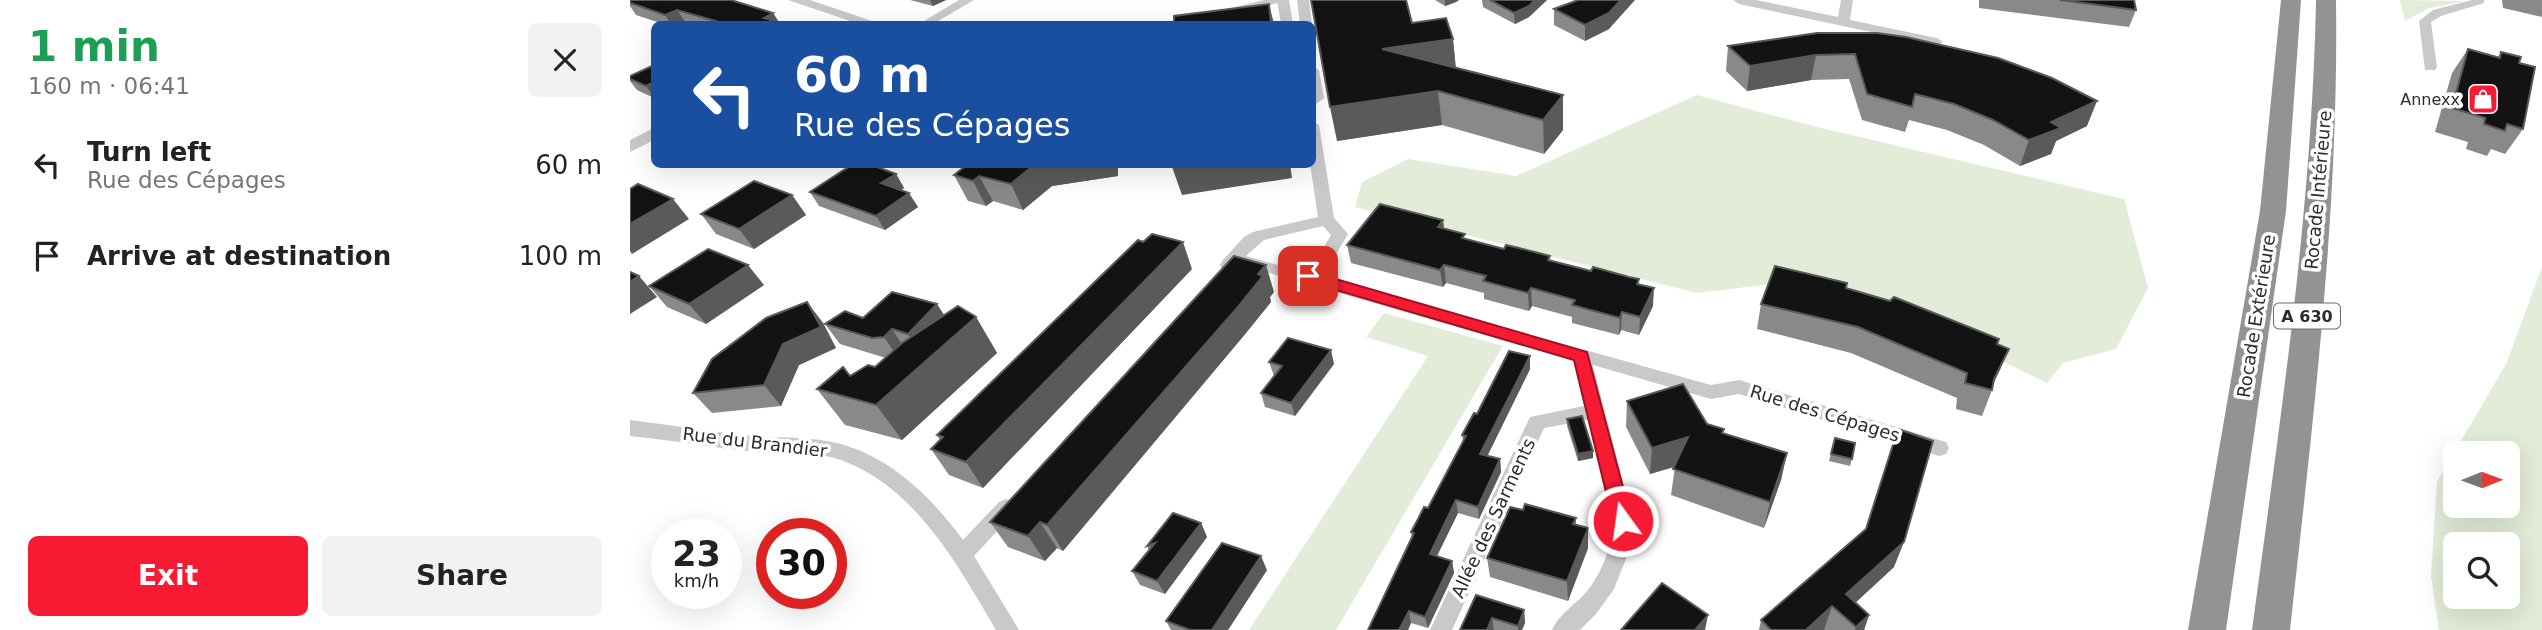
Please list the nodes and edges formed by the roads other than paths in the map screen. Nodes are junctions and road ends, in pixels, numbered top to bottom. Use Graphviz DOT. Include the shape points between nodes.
graph roads {
  1 [pos="795,0"];
  2 [pos="968,0"];
  3 [pos="1283,0"];
  4 [pos="1303,0"];
  5 [pos="1739,0"];
  6 [pos="1847,0"];
  7 [pos="2326,0"];
  8 [pos="2478,0"];
  9 [pos="2290,4"];
  10 [pos="848,21"];
  11 [pos="930,21"];
  12 [pos="1195,21"];
  13 [pos="1286,21"];
  14 [pos="1306,21"];
  15 [pos="1844,21"];
  16 [pos="1937,42"];
  17 [pos="2430,67"];
  18 [pos="651,135"];
  19 [pos="630,147"];
  20 [pos="1316,152"];
  21 [pos="1326,220"];
  22 [pos="1235,258"];
  23 [pos="1308,276"];
  24 [pos="1216,278"];
  25 [pos="1581,356"];
  26 [pos="1595,411"];
  27 [pos="630,428"];
  28 [pos="1940,448"];
  29 [pos="1020,493"];
  30 [pos="963,554"];
  31 [pos="1008,630"];
  32 [pos="1441,630"];
  33 [pos="1563,630"];
  34 [pos="2207,630"];
  35 [pos="2271,630"];
  1 -- 10 [label="street"];
  2 -- 11 [label="street"];
  3 -- 12 [label="street"];
  3 -- 13 [label="street"];
  4 -- 14 [label="street"];
  5 -- 15 [label="street"];
  6 -- 15 [label="street"];
  7 -- 35 [label="highway, Rocade Intérieure / A 630" via="2318,220"];
  8 -- 17 [label="street" via="2425,21"];
  9 -- 34 [label="highway, Rocade Extérieure / A 630" via="2273,211"];
  15 -- 16 [label="street"];
  18 -- 19 [label="street"];
  20 -- 21 [label="street"];
  21 -- 22 [label="street" via="1259,236"];
  21 -- 23 [label="street" via="1340,234 1338,241"];
  22 -- 23 [label="street, Rue des Cépages"];
  22 -- 24 [label="street"];
  23 -- 25 [label="street, Rue des Cépages"];
  25 -- 26 [label="street"];
  25 -- 28 [label="street, Rue des Cépages" via="1711,392 1739,387"];
  26 -- 32 [label="street, Allée des Sarments" via="1537,422"];
  26 -- 33 [label="street" via="1623,521 1620,549 1597,598"];
  27 -- 30 [label="street, Rue du Brandier" via="824,447 855,457 900,485"];
  29 -- 30 [label="street"];
  30 -- 31 [label="street, Rue du Brandier"];
}
